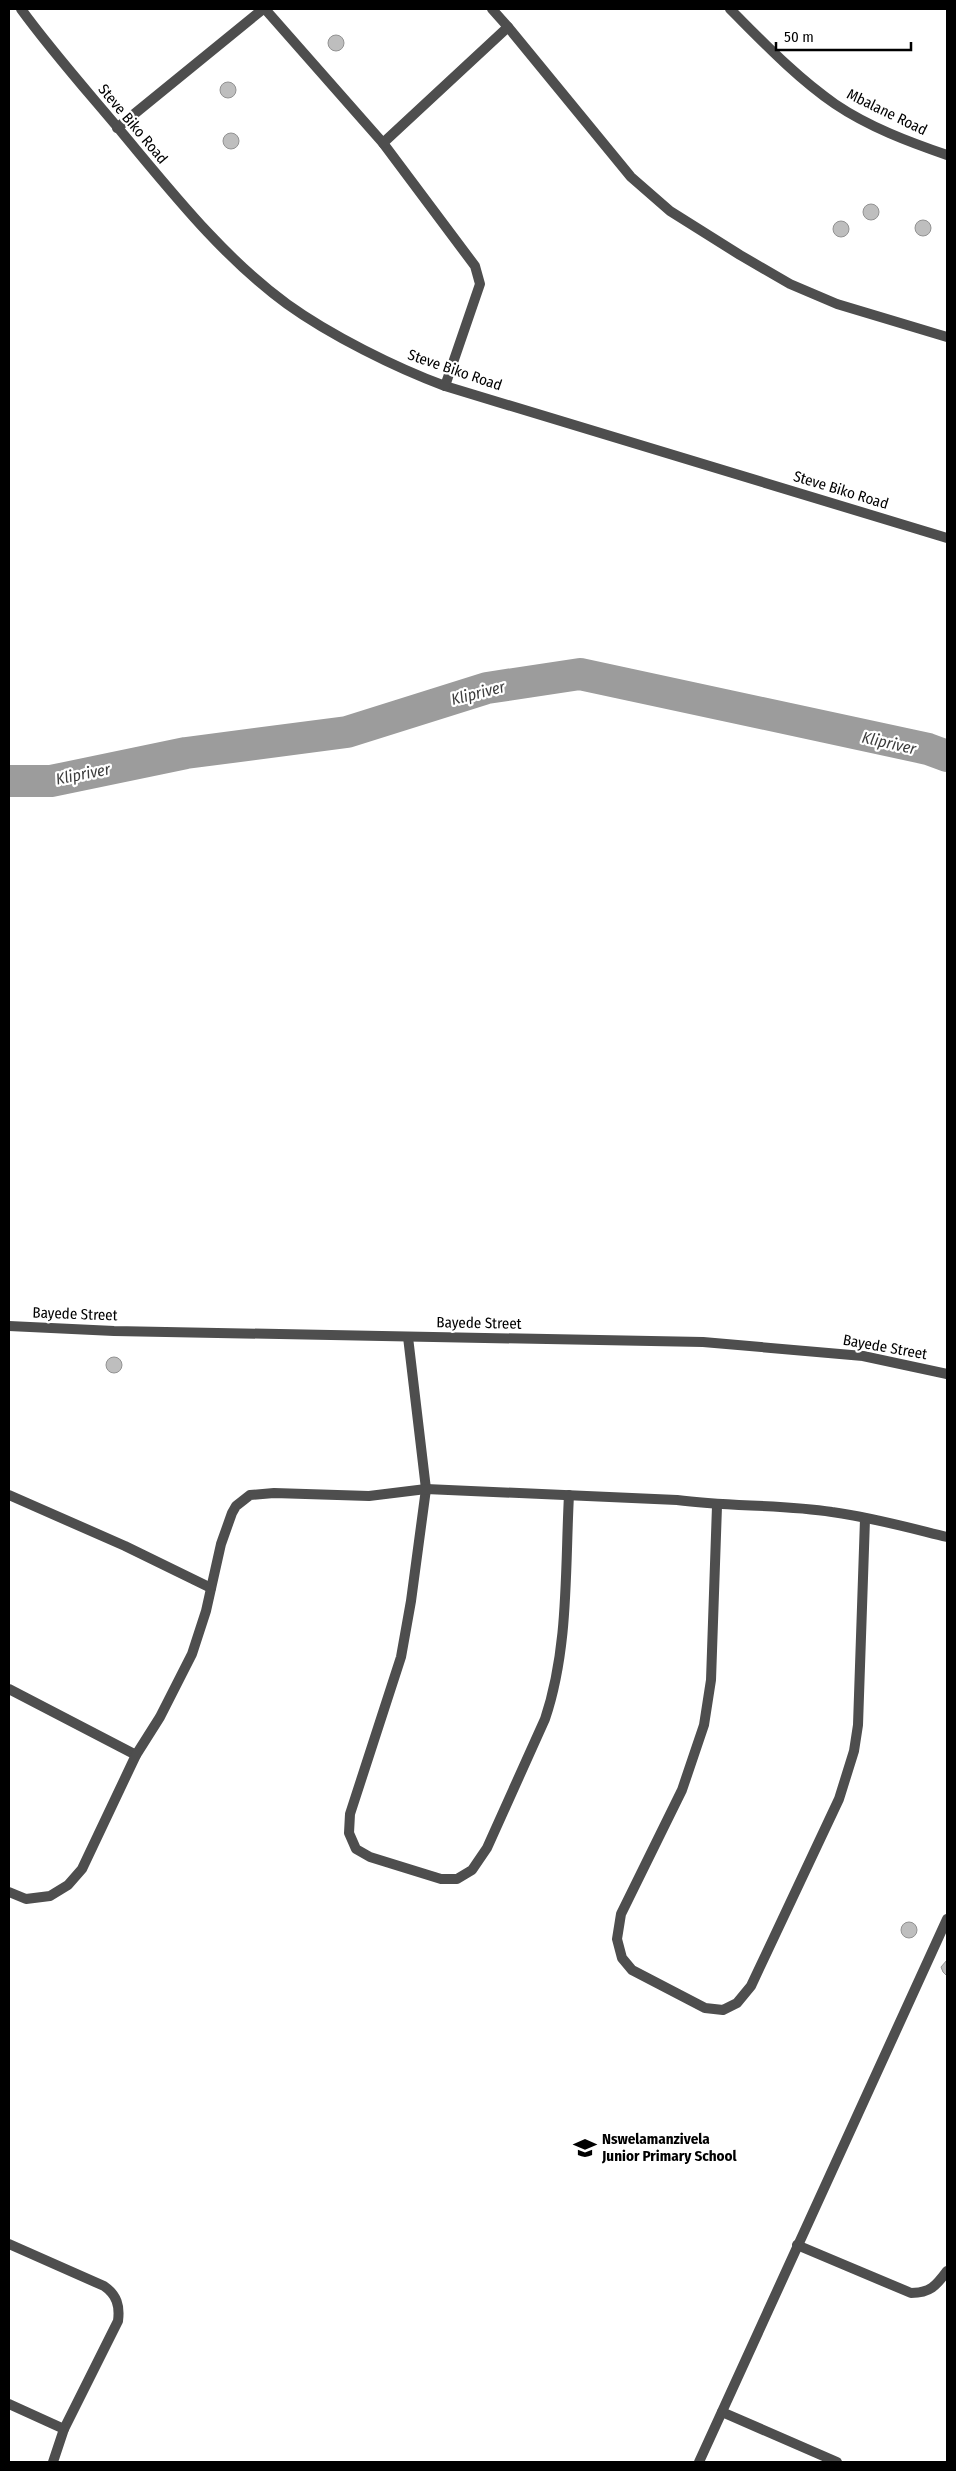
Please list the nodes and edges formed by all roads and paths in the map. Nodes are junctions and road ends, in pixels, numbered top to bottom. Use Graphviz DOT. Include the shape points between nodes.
graph roads {
  1 [pos="21,9"];
  2 [pos="264,9"];
  3 [pos="492,9"];
  4 [pos="730,9"];
  5 [pos="508,27"];
  6 [pos="117,128"];
  7 [pos="382,142"];
  8 [pos="947,155"];
  9 [pos="947,337"];
  10 [pos="445,386"];
  11 [pos="947,538"];
  12 [pos="9,1326"];
  13 [pos="408,1337"];
  14 [pos="947,1374"];
  15 [pos="426,1488"];
  16 [pos="9,1495"];
  17 [pos="569,1495"];
  18 [pos="717,1506"];
  19 [pos="865,1519"];
  20 [pos="947,1537"];
  21 [pos="211,1588"];
  22 [pos="9,1689"];
  23 [pos="136,1755"];
  24 [pos="9,1892"];
  25 [pos="947,1919"];
  26 [pos="9,2244"];
  27 [pos="797,2245"];
  28 [pos="947,2271"];
  29 [pos="9,2404"];
  30 [pos="722,2412"];
  31 [pos="64,2428"];
  32 [pos="53,2462"];
  33 [pos="699,2462"];
  34 [pos="837,2462"];
  1 -- 6 [label="street, Steve Biko Road" via="57,58"];
  2 -- 6 [label="street"];
  2 -- 7 [label="street"];
  3 -- 5 [label="street"];
  4 -- 8 [label="street, Mbalane Road" via="792,70 836,104 880,129"];
  5 -- 7 [label="street"];
  5 -- 9 [label="street" via="631,177 670,211 790,284 838,304"];
  6 -- 10 [label="street, Steve Biko Road" via="190,214 287,304 396,366"];
  7 -- 10 [label="street" via="469,256 479,275 478,292"];
  10 -- 11 [label="street, Steve Biko Road"];
  12 -- 13 [label="street, Bayede Street"];
  13 -- 14 [label="street, Bayede Street" via="704,1342 863,1356"];
  13 -- 15 [label="street"];
  15 -- 17 [label="street"];
  15 -- 17 [label="street" via="401,1657 358,1782 349,1833 356,1849 370,1857 441,1879 456,1879 472,1870 487,1848 547,1712 561,1646"];
  15 -- 21 [label="street" via="369,1496 274,1493 250,1496 232,1512"];
  16 -- 21 [label="street"];
  17 -- 18 [label="street" via="677,1500"];
  18 -- 19 [label="street" via="832,1512"];
  18 -- 19 [label="street" via="711,1680 704,1725 682,1790 620,1914 617,1939 622,1958 632,1970 705,2008 723,2010 736,2003 751,1986 835,1808 847,1775 858,1725"];
  19 -- 20 [label="street"];
  21 -- 23 [label="street" via="192,1654 160,1717"];
  22 -- 23 [label="street"];
  23 -- 24 [label="street" via="74,1880 42,1898 26,1899"];
  25 -- 27 [label="street"];
  26 -- 31 [label="street" via="104,2286 116,2297 118,2321"];
  27 -- 28 [label="street" via="911,2293 926,2293 933,2289"];
  27 -- 30 [label="street"];
  29 -- 31 [label="street"];
  30 -- 33 [label="street"];
  30 -- 34 [label="street"];
  31 -- 32 [label="street"];
}
